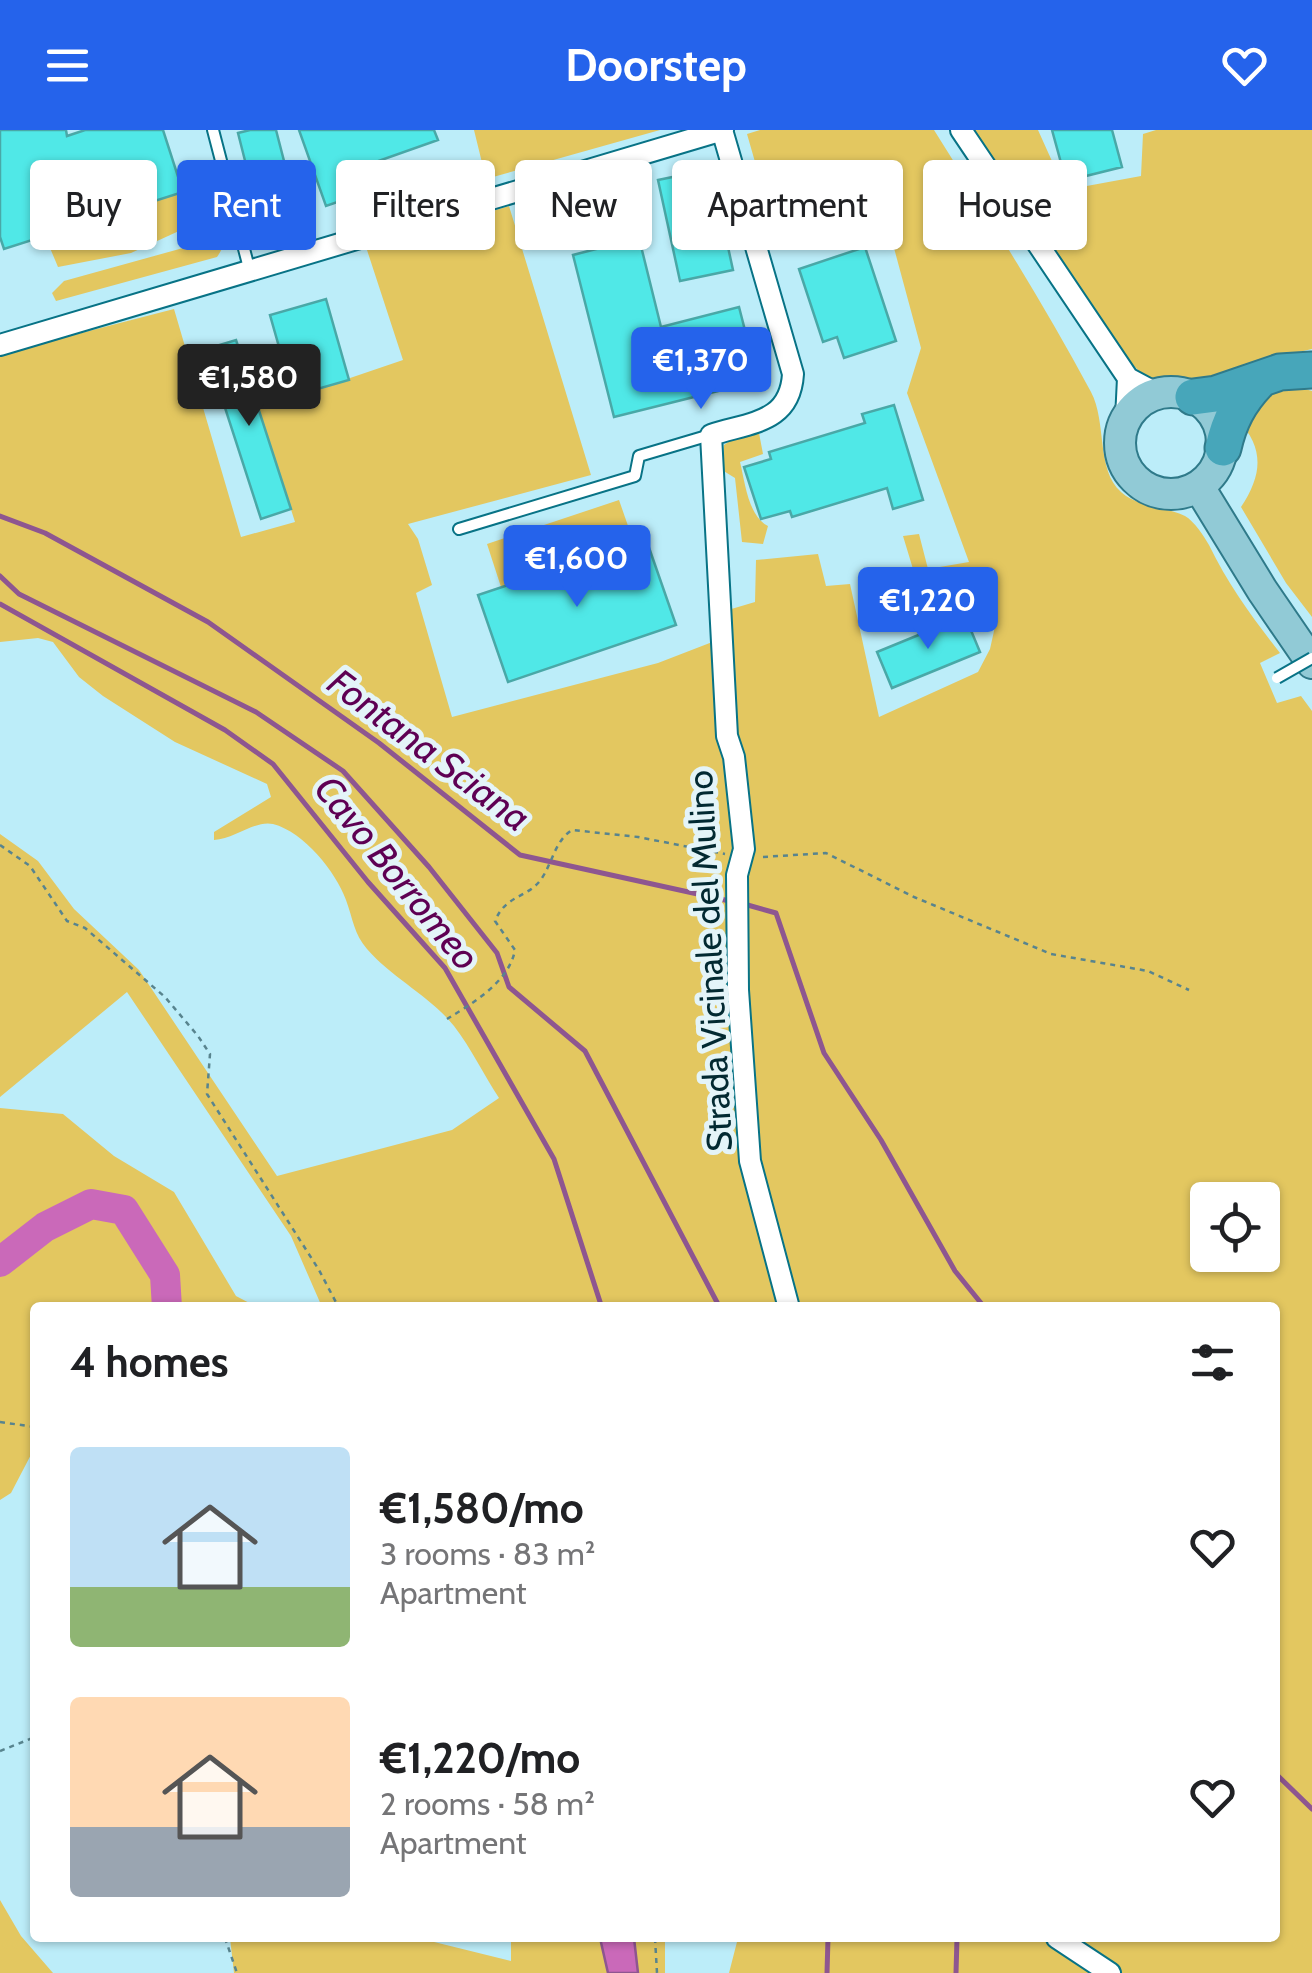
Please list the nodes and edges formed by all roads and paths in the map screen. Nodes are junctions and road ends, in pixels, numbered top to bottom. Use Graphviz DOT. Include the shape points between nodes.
graph roads {
  1 [pos="213,130"];
  2 [pos="722,130"];
  3 [pos="960,130"];
  4 [pos="250,268"];
  5 [pos="0,345"];
  6 [pos="1312,370"];
  7 [pos="1128,378"];
  8 [pos="1258,382"];
  9 [pos="1176,395"];
  10 [pos="1126,419"];
  11 [pos="711,435"];
  12 [pos="1223,448"];
  13 [pos="1198,487"];
  14 [pos="459,528"];
  15 [pos="1312,661"];
  16 [pos="1277,678"];
  17 [pos="0,845"];
  18 [pos="740,856"];
  19 [pos="1189,990"];
  20 [pos="447,1019"];
  21 [pos="336,1302"];
  22 [pos="787,1302"];
  23 [pos="0,1422"];
  24 [pos="30,1426"];
  25 [pos="30,1740"];
  26 [pos="0,1751"];
  27 [pos="225,1942"];
  28 [pos="655,1942"];
  29 [pos="1063,1942"];
  30 [pos="236,1973"];
  31 [pos="657,1973"];
  32 [pos="1110,1973"];
  1 -- 4 [label="lane"];
  2 -- 4 [label="street"];
  2 -- 11 [label="street" via="793,374 787,404 774,415"];
  3 -- 7 [label="street"];
  4 -- 5 [label="street"];
  6 -- 8 [label="highway"];
  7 -- 9 [label="street"];
  7 -- 10 [label="street"];
  8 -- 9 [label="highway" via="1216,394"];
  8 -- 12 [label="highway" via="1229,423"];
  9 -- 10 [label="main road" via="1134,408"];
  9 -- 12 [label="main road" via="1216,418"];
  10 -- 13 [label="main road" via="1120,452 1136,481 1166,494"];
  11 -- 14 [label="lane" via="639,456 635,476"];
  11 -- 18 [label="street, Strada Vicinale del Mulino"];
  12 -- 13 [label="main road"];
  13 -- 15 [label="main road"];
  15 -- 16 [label="lane, bridge"];
  17 -- 21 [label="path" via="30,866 67,921 85,928 165,997 198,1036 210,1054 207,1094"];
  18 -- 19 [label="path" via="826,853 1051,954 1148,971"];
  18 -- 20 [label="path" via="572,830 540,882 501,906 496,921 515,950 512,964"];
  18 -- 22 [label="street, Strada Vicinale del Mulino" via="738,990 750,1161"];
  23 -- 24 [label="path"];
  25 -- 26 [label="path"];
  27 -- 30 [label="path"];
  28 -- 31 [label="path"];
  29 -- 32 [label="street"];
}
